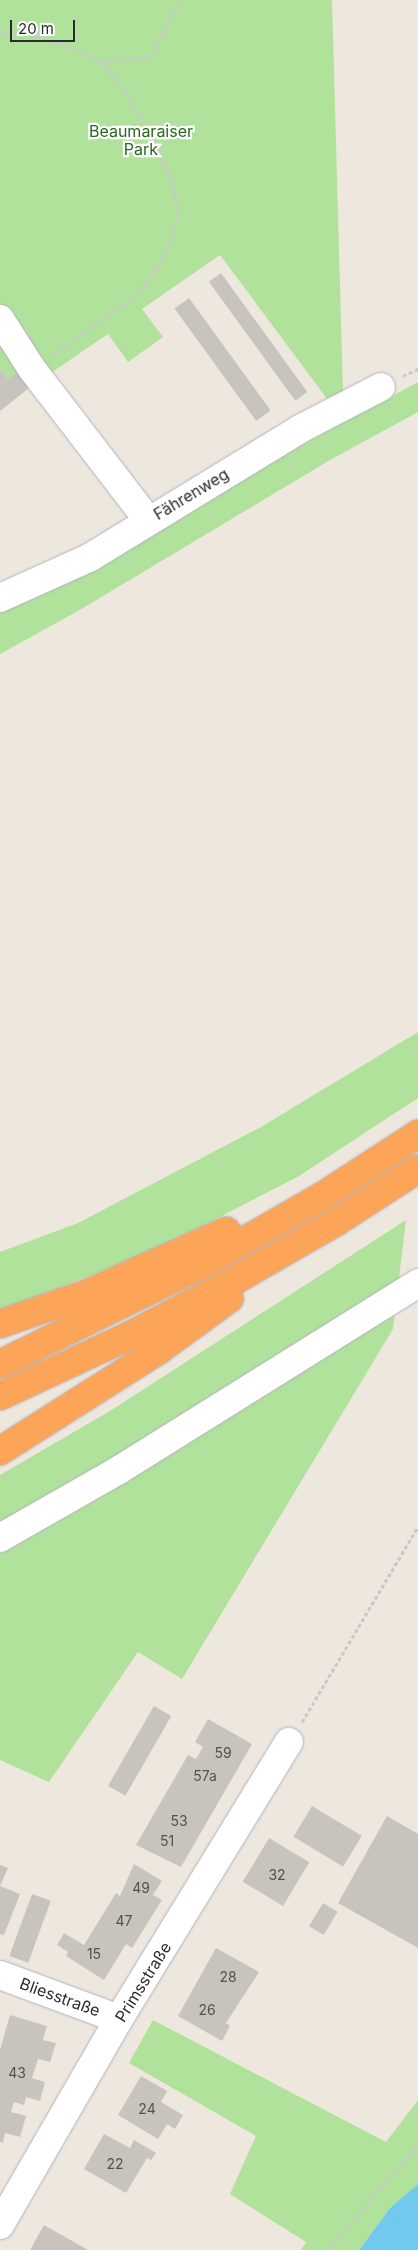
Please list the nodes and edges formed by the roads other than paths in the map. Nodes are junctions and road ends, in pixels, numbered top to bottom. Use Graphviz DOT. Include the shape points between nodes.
graph roads {
  1 [pos="0,319"];
  2 [pos="381,386"];
  3 [pos="148,520"];
  4 [pos="0,598"];
  5 [pos="418,1134"];
  6 [pos="395,1149"];
  7 [pos="418,1169"];
  8 [pos="336,1222"];
  9 [pos="418,1282"];
  10 [pos="0,1324"];
  11 [pos="0,1364"];
  12 [pos="0,1396"];
  13 [pos="0,1451"];
  14 [pos="0,1538"];
  15 [pos="289,1742"];
  16 [pos="0,1975"];
  17 [pos="120,2019"];
  18 [pos="0,2225"];
  1 -- 3 [label="street" via="32,369"];
  2 -- 3 [label="street, Fährenweg" via="300,429"];
  3 -- 4 [label="street, Fährenweg" via="82,561"];
  5 -- 6 [label="highway"];
  6 -- 10 [label="highway" via="196,1246 86,1294"];
  6 -- 11 [label="highway" via="321,1197 213,1258"];
  7 -- 8 [label="highway"];
  8 -- 12 [label="highway" via="131,1335"];
  8 -- 13 [label="highway" via="159,1350"];
  9 -- 14 [label="street" via="211,1414"];
  15 -- 17 [label="street, Primsstraße"];
  16 -- 17 [label="street, Bliesstraße"];
  17 -- 18 [label="street, Primsstraße"];
}
